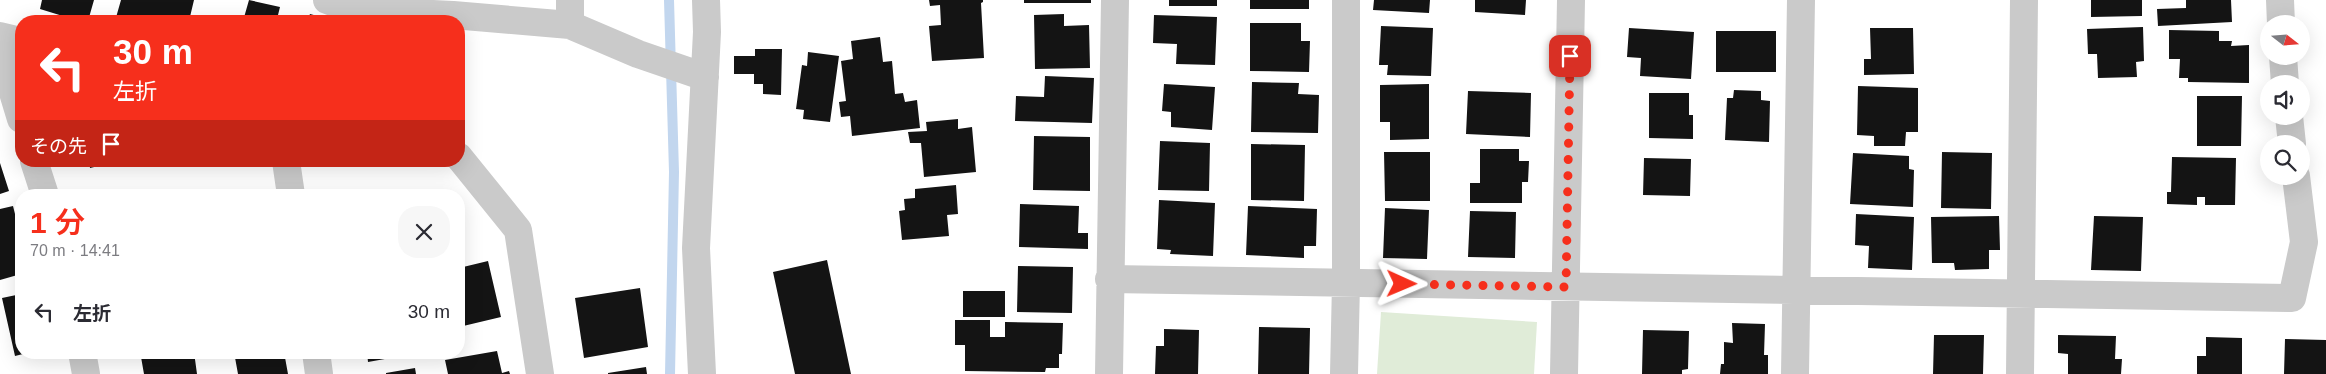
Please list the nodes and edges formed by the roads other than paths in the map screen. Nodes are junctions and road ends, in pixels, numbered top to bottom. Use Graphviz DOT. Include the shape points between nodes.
graph roads {
  1 [pos="327,0"];
  2 [pos="706,0"];
  3 [pos="1115,0"];
  4 [pos="1346,0"];
  5 [pos="1571,0"];
  6 [pos="1801,0"];
  7 [pos="2024,0"];
  8 [pos="2280,0"];
  9 [pos="570,13"];
  10 [pos="2281,15"];
  11 [pos="0,36"];
  12 [pos="15,40"];
  13 [pos="0,50"];
  14 [pos="705,77"];
  15 [pos="15,99"];
  16 [pos="465,164"];
  17 [pos="36,167"];
  18 [pos="287,167"];
  19 [pos="2299,185"];
  20 [pos="43,189"];
  21 [pos="290,189"];
  22 [pos="2315,243"];
  23 [pos="1109,279"];
  24 [pos="1346,283"];
  25 [pos="1566,287"];
  26 [pos="1796,290"];
  27 [pos="2021,294"];
  28 [pos="83,359"];
  29 [pos="317,359"];
  30 [pos="86,374"];
  31 [pos="319,374"];
  32 [pos="540,374"];
  33 [pos="702,374"];
  34 [pos="1109,374"];
  35 [pos="1344,374"];
  36 [pos="1564,374"];
  37 [pos="1795,374"];
  38 [pos="2020,374"];
  1 -- 9 [label="street" via="352,10 453,15"];
  2 -- 14 [label="street"];
  3 -- 23 [label="street"];
  4 -- 24 [label="street"];
  5 -- 25 [label="street"];
  6 -- 26 [label="street"];
  7 -- 27 [label="street"];
  8 -- 10 [label="street"];
  9 -- 14 [label="street" via="638,54"];
  11 -- 12 [label="street"];
  13 -- 15 [label="street"];
  14 -- 33 [label="street" via="696,248"];
  16 -- 32 [label="street" via="518,230"];
  17 -- 20 [label="street"];
  18 -- 21 [label="street"];
  19 -- 22 [label="street"];
  22 -- 27 [label="street" via="2292,298"];
  23 -- 24 [label="street"];
  23 -- 34 [label="street"];
  24 -- 25 [label="street"];
  24 -- 35 [label="street"];
  25 -- 26 [label="street"];
  25 -- 36 [label="street"];
  26 -- 27 [label="street"];
  26 -- 37 [label="street"];
  27 -- 38 [label="street"];
  28 -- 30 [label="street"];
  29 -- 31 [label="street"];
}
